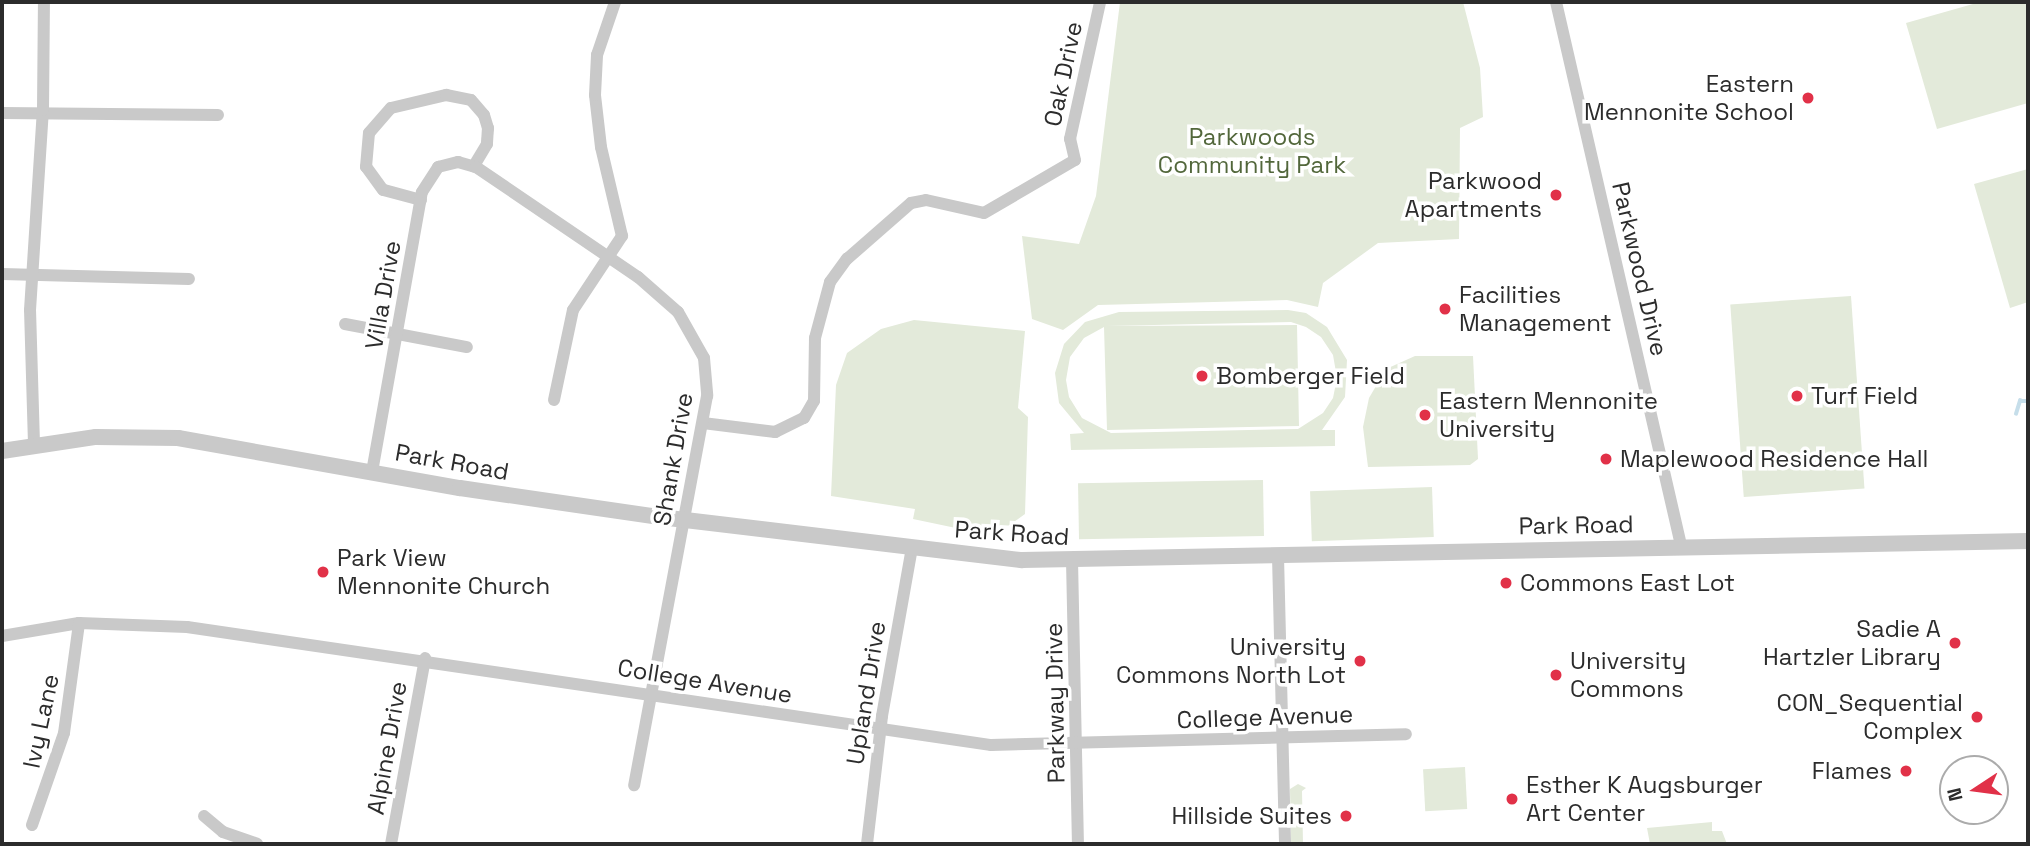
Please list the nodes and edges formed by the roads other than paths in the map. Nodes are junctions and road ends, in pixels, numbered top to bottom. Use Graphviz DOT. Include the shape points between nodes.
graph roads {
  1 [pos="44,2"];
  2 [pos="615,2"];
  3 [pos="1100,2"];
  4 [pos="1556,2"];
  5 [pos="43,112"];
  6 [pos="2,113"];
  7 [pos="218,115"];
  8 [pos="474,166"];
  9 [pos="421,200"];
  10 [pos="610,259"];
  11 [pos="2,274"];
  12 [pos="32,274"];
  13 [pos="189,279"];
  14 [pos="345,324"];
  15 [pos="398,334"];
  16 [pos="467,347"];
  17 [pos="554,400"];
  18 [pos="703,423"];
  19 [pos="34,444"];
  20 [pos="2,451"];
  21 [pos="372,472"];
  22 [pos="684,518"];
  23 [pos="2028,541"];
  24 [pos="1681,545"];
  25 [pos="912,548"];
  26 [pos="1278,556"];
  27 [pos="1072,560"];
  28 [pos="79,623"];
  29 [pos="2,636"];
  30 [pos="425,659"];
  31 [pos="652,694"];
  32 [pos="880,729"];
  33 [pos="1406,734"];
  34 [pos="1282,738"];
  35 [pos="1077,744"];
  36 [pos="634,785"];
  37 [pos="204,816"];
  38 [pos="32,825"];
  39 [pos="257,844"];
  40 [pos="391,844"];
  41 [pos="867,844"];
  42 [pos="1079,844"];
  43 [pos="1285,844"];
  1 -- 5 [label="street"];
  2 -- 10 [label="street" via="595,71 601,147 623,232"];
  3 -- 18 [label="street, Oak Drive" via="1070,139 1075,160 984,213 926,200 911,203 845,261 830,282 816,331 814,401 804,418 775,432"];
  4 -- 24 [label="street, Parkwood Drive"];
  5 -- 6 [label="street"];
  5 -- 7 [label="street"];
  5 -- 12 [label="street"];
  8 -- 9 [label="street, Villa Drive" via="458,162 438,167 426,181"];
  8 -- 9 [label="street" via="487,144 488,128 485,115 471,100 446,95 391,108 369,133 366,167 383,190"];
  8 -- 10 [label="street, Shank Drive"];
  9 -- 15 [label="street, Villa Drive"];
  10 -- 17 [label="street" via="570,316"];
  10 -- 18 [label="street, Shank Drive" via="668,302 693,333 707,379"];
  11 -- 12 [label="street"];
  12 -- 13 [label="street"];
  12 -- 19 [label="street"];
  14 -- 15 [label="street"];
  15 -- 16 [label="street"];
  15 -- 21 [label="street, Villa Drive"];
  18 -- 22 [label="street, Shank Drive"];
  19 -- 20 [label="street, Park Road"];
  19 -- 21 [label="street, Park Road" via="128,435 178,438"];
  21 -- 22 [label="street, Park Road"];
  22 -- 25 [label="street, Park Road"];
  22 -- 31 [label="street, Shank Drive"];
  23 -- 24 [label="street, Park Road"];
  24 -- 26 [label="street, Park Road"];
  25 -- 27 [label="street, Park Road" via="998,558"];
  25 -- 32 [label="street, Upland Drive"];
  26 -- 27 [label="street, Park Road"];
  26 -- 34 [label="street"];
  27 -- 35 [label="street, Parkway Drive"];
  28 -- 29 [label="street, College Avenue"];
  28 -- 30 [label="street, College Avenue" via="187,627"];
  28 -- 38 [label="street, Ivy Lane" via="64,733"];
  30 -- 31 [label="street, College Avenue"];
  30 -- 40 [label="street, Alpine Drive"];
  31 -- 32 [label="street, College Avenue"];
  31 -- 36 [label="street, Shank Drive"];
  32 -- 35 [label="street, College Avenue" via="997,745"];
  32 -- 41 [label="street, Upland Drive"];
  33 -- 34 [label="street, College Avenue"];
  34 -- 35 [label="street, College Avenue"];
  34 -- 43 [label="street"];
  35 -- 42 [label="street, Parkway Drive"];
  37 -- 39 [label="street" via="223,832"];
}
